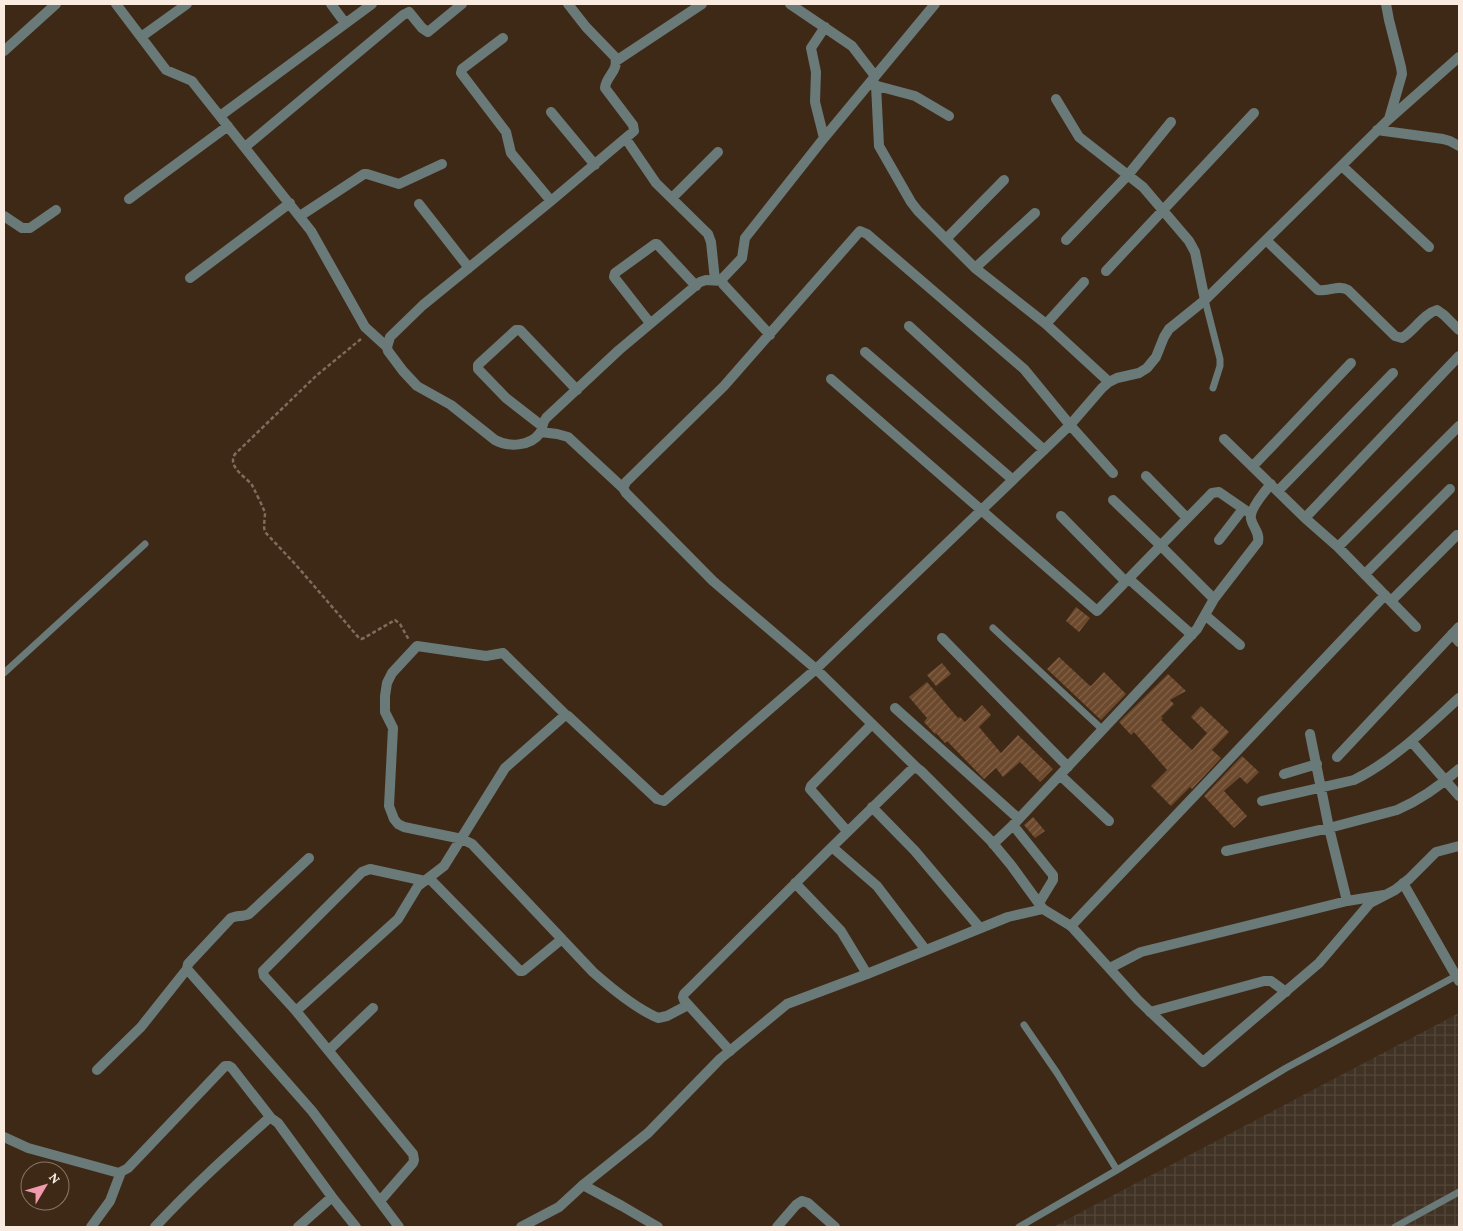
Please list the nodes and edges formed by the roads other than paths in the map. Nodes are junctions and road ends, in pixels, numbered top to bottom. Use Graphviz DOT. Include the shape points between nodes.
graph roads {
  1 [pos="56,4"];
  2 [pos="116,4"];
  3 [pos="187,4"];
  4 [pos="330,4"];
  5 [pos="372,4"];
  6 [pos="462,4"];
  7 [pos="568,4"];
  8 [pos="702,4"];
  9 [pos="790,4"];
  10 [pos="935,4"];
  11 [pos="1386,4"];
  12 [pos="345,23"];
  13 [pos="825,27"];
  14 [pos="141,37"];
  15 [pos="503,38"];
  16 [pos="4,51"];
  17 [pos="1459,57"];
  18 [pos="616,61"];
  19 [pos="874,82"];
  20 [pos="1056,99"];
  21 [pos="552,112"];
  22 [pos="1254,113"];
  23 [pos="220,116"];
  24 [pos="949,116"];
  25 [pos="1388,120"];
  26 [pos="1172,122"];
  27 [pos="228,126"];
  28 [pos="1377,130"];
  29 [pos="824,138"];
  30 [pos="626,139"];
  31 [pos="1459,146"];
  32 [pos="245,147"];
  33 [pos="718,152"];
  34 [pos="442,164"];
  35 [pos="595,165"];
  36 [pos="1342,166"];
  37 [pos="1128,175"];
  38 [pos="1004,180"];
  39 [pos="672,198"];
  40 [pos="130,199"];
  41 [pos="551,201"];
  42 [pos="290,203"];
  43 [pos="419,204"];
  44 [pos="56,210"];
  45 [pos="1163,210"];
  46 [pos="1035,213"];
  47 [pos="4,216"];
  48 [pos="300,216"];
  49 [pos="946,239"];
  50 [pos="1066,240"];
  51 [pos="1266,240"];
  52 [pos="1429,247"];
  53 [pos="469,268"];
  54 [pos="975,268"];
  55 [pos="1106,271"];
  56 [pos="190,278"];
  57 [pos="718,280"];
  58 [pos="1084,282"];
  59 [pos="696,286"];
  60 [pos="1205,300"];
  61 [pos="650,323"];
  62 [pos="1046,324"];
  63 [pos="909,326"];
  64 [pos="1459,330"];
  65 [pos="770,335"];
  66 [pos="387,347"];
  67 [pos="865,352"];
  68 [pos="1459,356"];
  69 [pos="1351,363"];
  70 [pos="1393,373"];
  71 [pos="831,379"];
  72 [pos="1109,382"];
  73 [pos="1213,388"];
  74 [pos="577,390"];
  75 [pos="1070,425"];
  76 [pos="1459,426"];
  77 [pos="542,429"];
  78 [pos="1224,438"];
  79 [pos="1044,450"];
  80 [pos="1253,466"];
  81 [pos="1113,473"];
  82 [pos="1146,476"];
  83 [pos="1014,480"];
  84 [pos="1274,487"];
  85 [pos="623,488"];
  86 [pos="1450,489"];
  87 [pos="1113,500"];
  88 [pos="983,510"];
  89 [pos="1247,511"];
  90 [pos="1061,516"];
  91 [pos="1187,518"];
  92 [pos="1306,518"];
  93 [pos="1457,535"];
  94 [pos="1219,540"];
  95 [pos="145,544"];
  96 [pos="1161,546"];
  97 [pos="1338,547"];
  98 [pos="1365,574"];
  99 [pos="1127,580"];
  100 [pos="1388,598"];
  101 [pos="1214,599"];
  102 [pos="1205,615"];
  103 [pos="1416,627"];
  104 [pos="993,628"];
  105 [pos="1457,634"];
  106 [pos="1192,635"];
  107 [pos="942,638"];
  108 [pos="1240,645"];
  109 [pos="816,669"];
  110 [pos="4,673"];
  111 [pos="1459,698"];
  112 [pos="895,708"];
  113 [pos="566,716"];
  114 [pos="872,724"];
  115 [pos="1103,730"];
  116 [pos="1310,734"];
  117 [pos="1411,741"];
  118 [pos="1338,757"];
  119 [pos="1317,764"];
  120 [pos="1068,767"];
  121 [pos="917,768"];
  122 [pos="1459,769"];
  123 [pos="1284,774"];
  124 [pos="1060,775"];
  125 [pos="1446,781"];
  126 [pos="1322,788"];
  127 [pos="1459,796"];
  128 [pos="1262,801"];
  129 [pos="872,807"];
  130 [pos="1109,821"];
  131 [pos="1016,822"];
  132 [pos="1329,828"];
  133 [pos="848,832"];
  134 [pos="462,839"];
  135 [pos="993,844"];
  136 [pos="1459,846"];
  137 [pos="832,847"];
  138 [pos="1226,851"];
  139 [pos="309,858"];
  140 [pos="427,880"];
  141 [pos="795,883"];
  142 [pos="1403,883"];
  143 [pos="1387,894"];
  144 [pos="1347,901"];
  145 [pos="1041,906"];
  146 [pos="1071,926"];
  147 [pos="980,928"];
  148 [pos="562,939"];
  149 [pos="925,949"];
  150 [pos="1110,968"];
  151 [pos="187,969"];
  152 [pos="867,974"];
  153 [pos="1458,978"];
  154 [pos="1286,992"];
  155 [pos="688,1005"];
  156 [pos="373,1008"];
  157 [pos="296,1011"];
  158 [pos="1150,1012"];
  159 [pos="1024,1025"];
  160 [pos="328,1050"];
  161 [pos="730,1051"];
  162 [pos="97,1070"];
  163 [pos="271,1118"];
  164 [pos="4,1137"];
  165 [pos="1117,1170"];
  166 [pos="121,1172"];
  167 [pos="583,1185"];
  168 [pos="1459,1192"];
  169 [pos="332,1197"];
  170 [pos="380,1201"];
  171 [pos="91,1227"];
  172 [pos="155,1227"];
  173 [pos="298,1227"];
  174 [pos="356,1227"];
  175 [pos="399,1227"];
  176 [pos="521,1227"];
  177 [pos="658,1227"];
  178 [pos="777,1227"];
  179 [pos="836,1227"];
  180 [pos="1019,1227"];
  181 [pos="1395,1227"];
  1 -- 16 [label="street"];
  2 -- 14 [label="street"];
  3 -- 14 [label="street"];
  4 -- 12 [label="street"];
  5 -- 12 [label="street"];
  6 -- 32 [label="street" via="428,32 409,12 402,15"];
  7 -- 18 [label="street" via="613,53"];
  8 -- 18 [label="street"];
  9 -- 13 [label="street"];
  10 -- 19 [label="street"];
  11 -- 25 [label="street" via="1402,67"];
  12 -- 23 [label="street"];
  13 -- 19 [label="street" via="852,46"];
  13 -- 29 [label="street" via="811,48 816,72 815,102"];
  14 -- 23 [label="street" via="166,70 192,81"];
  15 -- 41 [label="street" via="462,69 462,73 506,132 511,153"];
  17 -- 25 [label="street"];
  18 -- 30 [label="street" via="605,88 634,128"];
  19 -- 24 [label="street" via="915,96"];
  19 -- 29 [label="street"];
  19 -- 49 [label="street" via="881,150 914,207"];
  20 -- 37 [label="street" via="1079,137"];
  21 -- 35 [label="street"];
  22 -- 45 [label="street"];
  23 -- 27 [label="street"];
  25 -- 28 [label="street"];
  26 -- 37 [label="street"];
  27 -- 32 [label="street"];
  27 -- 40 [label="street"];
  28 -- 31 [label="street" via="1443,139"];
  28 -- 36 [label="street"];
  29 -- 57 [label="street" via="745,238 742,258"];
  30 -- 35 [label="street"];
  30 -- 39 [label="street" via="656,183"];
  32 -- 42 [label="street"];
  33 -- 39 [label="street"];
  34 -- 48 [label="street" via="402,184 364,174"];
  35 -- 41 [label="street"];
  36 -- 51 [label="street"];
  36 -- 52 [label="street"];
  37 -- 45 [label="street"];
  37 -- 50 [label="street"];
  38 -- 49 [label="street"];
  39 -- 57 [label="street" via="708,234"];
  41 -- 53 [label="street"];
  42 -- 48 [label="street"];
  42 -- 56 [label="street"];
  43 -- 53 [label="street"];
  44 -- 47 [label="street" via="26,229"];
  45 -- 55 [label="street"];
  45 -- 60 [label="street" via="1193,246"];
  46 -- 54 [label="street"];
  48 -- 66 [label="street" via="312,230 365,327"];
  49 -- 54 [label="street"];
  51 -- 60 [label="street"];
  51 -- 64 [label="street" via="1318,290 1340,287 1348,290 1395,336 1402,338 1409,334 1430,312 1437,310"];
  53 -- 66 [label="street" via="423,305 390,338"];
  54 -- 62 [label="street"];
  57 -- 59 [label="street" via="703,280"];
  57 -- 65 [label="street"];
  58 -- 62 [label="street"];
  59 -- 61 [label="street"];
  59 -- 61 [label="street" via="657,244 615,273 614,277"];
  60 -- 72 [label="street" via="1166,333 1156,357 1146,368"];
  60 -- 73 [label="lane" via="1220,359"];
  61 -- 74 [label="street"];
  62 -- 72 [label="street"];
  63 -- 79 [label="street"];
  65 -- 75 [label="street" via="857,233 863,232 1024,368"];
  65 -- 85 [label="street"];
  66 -- 77 [label="street" via="417,386 451,404 502,443 526,443"];
  67 -- 83 [label="street"];
  68 -- 92 [label="street"];
  69 -- 80 [label="street"];
  70 -- 84 [label="street"];
  71 -- 88 [label="street"];
  72 -- 75 [label="street"];
  74 -- 77 [label="street" via="546,418"];
  74 -- 77 [label="street" via="520,330 516,330 480,363 478,369"];
  75 -- 79 [label="street"];
  75 -- 81 [label="street"];
  76 -- 97 [label="street"];
  77 -- 85 [label="street" via="568,437"];
  78 -- 80 [label="street"];
  79 -- 83 [label="street"];
  80 -- 84 [label="street"];
  82 -- 91 [label="street"];
  83 -- 88 [label="street"];
  84 -- 89 [label="street"];
  84 -- 92 [label="street"];
  85 -- 109 [label="street" via="714,581"];
  86 -- 98 [label="street"];
  87 -- 96 [label="street"];
  88 -- 99 [label="street" via="1096,610"];
  88 -- 109 [label="street"];
  89 -- 91 [label="street" via="1215,492"];
  89 -- 94 [label="street"];
  89 -- 101 [label="street" via="1259,535 1258,542"];
  90 -- 99 [label="street"];
  91 -- 96 [label="street"];
  92 -- 97 [label="street"];
  93 -- 100 [label="street"];
  95 -- 110 [label="lane"];
  96 -- 99 [label="street"];
  96 -- 101 [label="street"];
  97 -- 98 [label="street"];
  98 -- 100 [label="street"];
  99 -- 106 [label="street"];
  100 -- 103 [label="street"];
  100 -- 146 [label="street"];
  101 -- 102 [label="street"];
  102 -- 106 [label="street"];
  102 -- 108 [label="street"];
  104 -- 115 [label="lane"];
  105 -- 118 [label="street"];
  106 -- 115 [label="street"];
  107 -- 120 [label="street"];
  109 -- 113 [label="street" via="664,801 657,799"];
  109 -- 114 [label="street"];
  111 -- 117 [label="street"];
  112 -- 131 [label="street"];
  113 -- 134 [label="street" via="505,768"];
  113 -- 134 [label="street" via="503,653 486,656 419,646 389,677 385,689 385,712 393,728 390,812 404,827"];
  114 -- 121 [label="street"];
  114 -- 133 [label="street" via="810,789"];
  115 -- 120 [label="street"];
  116 -- 119 [label="street"];
  117 -- 125 [label="street"];
  117 -- 126 [label="street" via="1364,776"];
  119 -- 123 [label="street"];
  119 -- 126 [label="street"];
  120 -- 124 [label="street"];
  121 -- 129 [label="street"];
  121 -- 135 [label="street"];
  122 -- 125 [label="street"];
  124 -- 130 [label="street"];
  124 -- 131 [label="street"];
  125 -- 127 [label="street"];
  125 -- 132 [label="street" via="1407,806"];
  126 -- 128 [label="street"];
  126 -- 132 [label="street"];
  129 -- 133 [label="street"];
  129 -- 147 [label="street" via="915,850"];
  131 -- 135 [label="street"];
  131 -- 145 [label="street" via="1053,875"];
  132 -- 138 [label="street"];
  132 -- 144 [label="street"];
  133 -- 137 [label="street"];
  134 -- 140 [label="street" via="444,866"];
  134 -- 148 [label="street" via="475,847"];
  135 -- 145 [label="street"];
  136 -- 142 [label="street" via="1436,852"];
  137 -- 141 [label="street"];
  137 -- 149 [label="street" via="877,886"];
  139 -- 151 [label="street" via="249,914 231,918 188,964"];
  140 -- 148 [label="street" via="520,972"];
  140 -- 157 [label="street" via="415,890 398,919"];
  140 -- 157 [label="street" via="370,869 353,881 264,972 264,976"];
  141 -- 152 [label="street" via="840,931"];
  141 -- 155 [label="street" via="684,994"];
  142 -- 143 [label="street"];
  142 -- 153 [label="street"];
  143 -- 144 [label="street"];
  143 -- 154 [label="street" via="1370,903 1319,963"];
  144 -- 150 [label="street" via="1141,952"];
  145 -- 146 [label="street"];
  145 -- 147 [label="street"];
  146 -- 150 [label="street"];
  147 -- 149 [label="street"];
  148 -- 155 [label="street" via="610,988 654,1016 667,1016"];
  149 -- 152 [label="street"];
  150 -- 158 [label="street"];
  151 -- 162 [label="street" via="141,1027"];
  151 -- 170 [label="street" via="312,1111"];
  152 -- 161 [label="street" via="787,1004"];
  153 -- 165 [label="lane" via="1286,1068"];
  154 -- 158 [label="street" via="1271,981 1264,981"];
  154 -- 158 [label="street" via="1203,1062"];
  155 -- 161 [label="street"];
  156 -- 160 [label="street"];
  157 -- 160 [label="street"];
  159 -- 165 [label="lane"];
  160 -- 170 [label="street" via="414,1157 413,1163"];
  161 -- 167 [label="street" via="648,1133"];
  163 -- 166 [label="street" via="232,1068 225,1066"];
  163 -- 169 [label="street"];
  163 -- 172 [label="street" via="209,1172"];
  164 -- 166 [label="street" via="28,1148"];
  165 -- 180 [label="lane"];
  166 -- 171 [label="street" via="110,1202"];
  167 -- 176 [label="street" via="560,1206"];
  167 -- 177 [label="street"];
  168 -- 181 [label="lane"];
  169 -- 173 [label="street"];
  169 -- 174 [label="street"];
  170 -- 175 [label="street"];
  178 -- 179 [label="street" via="802,1201"];
}
